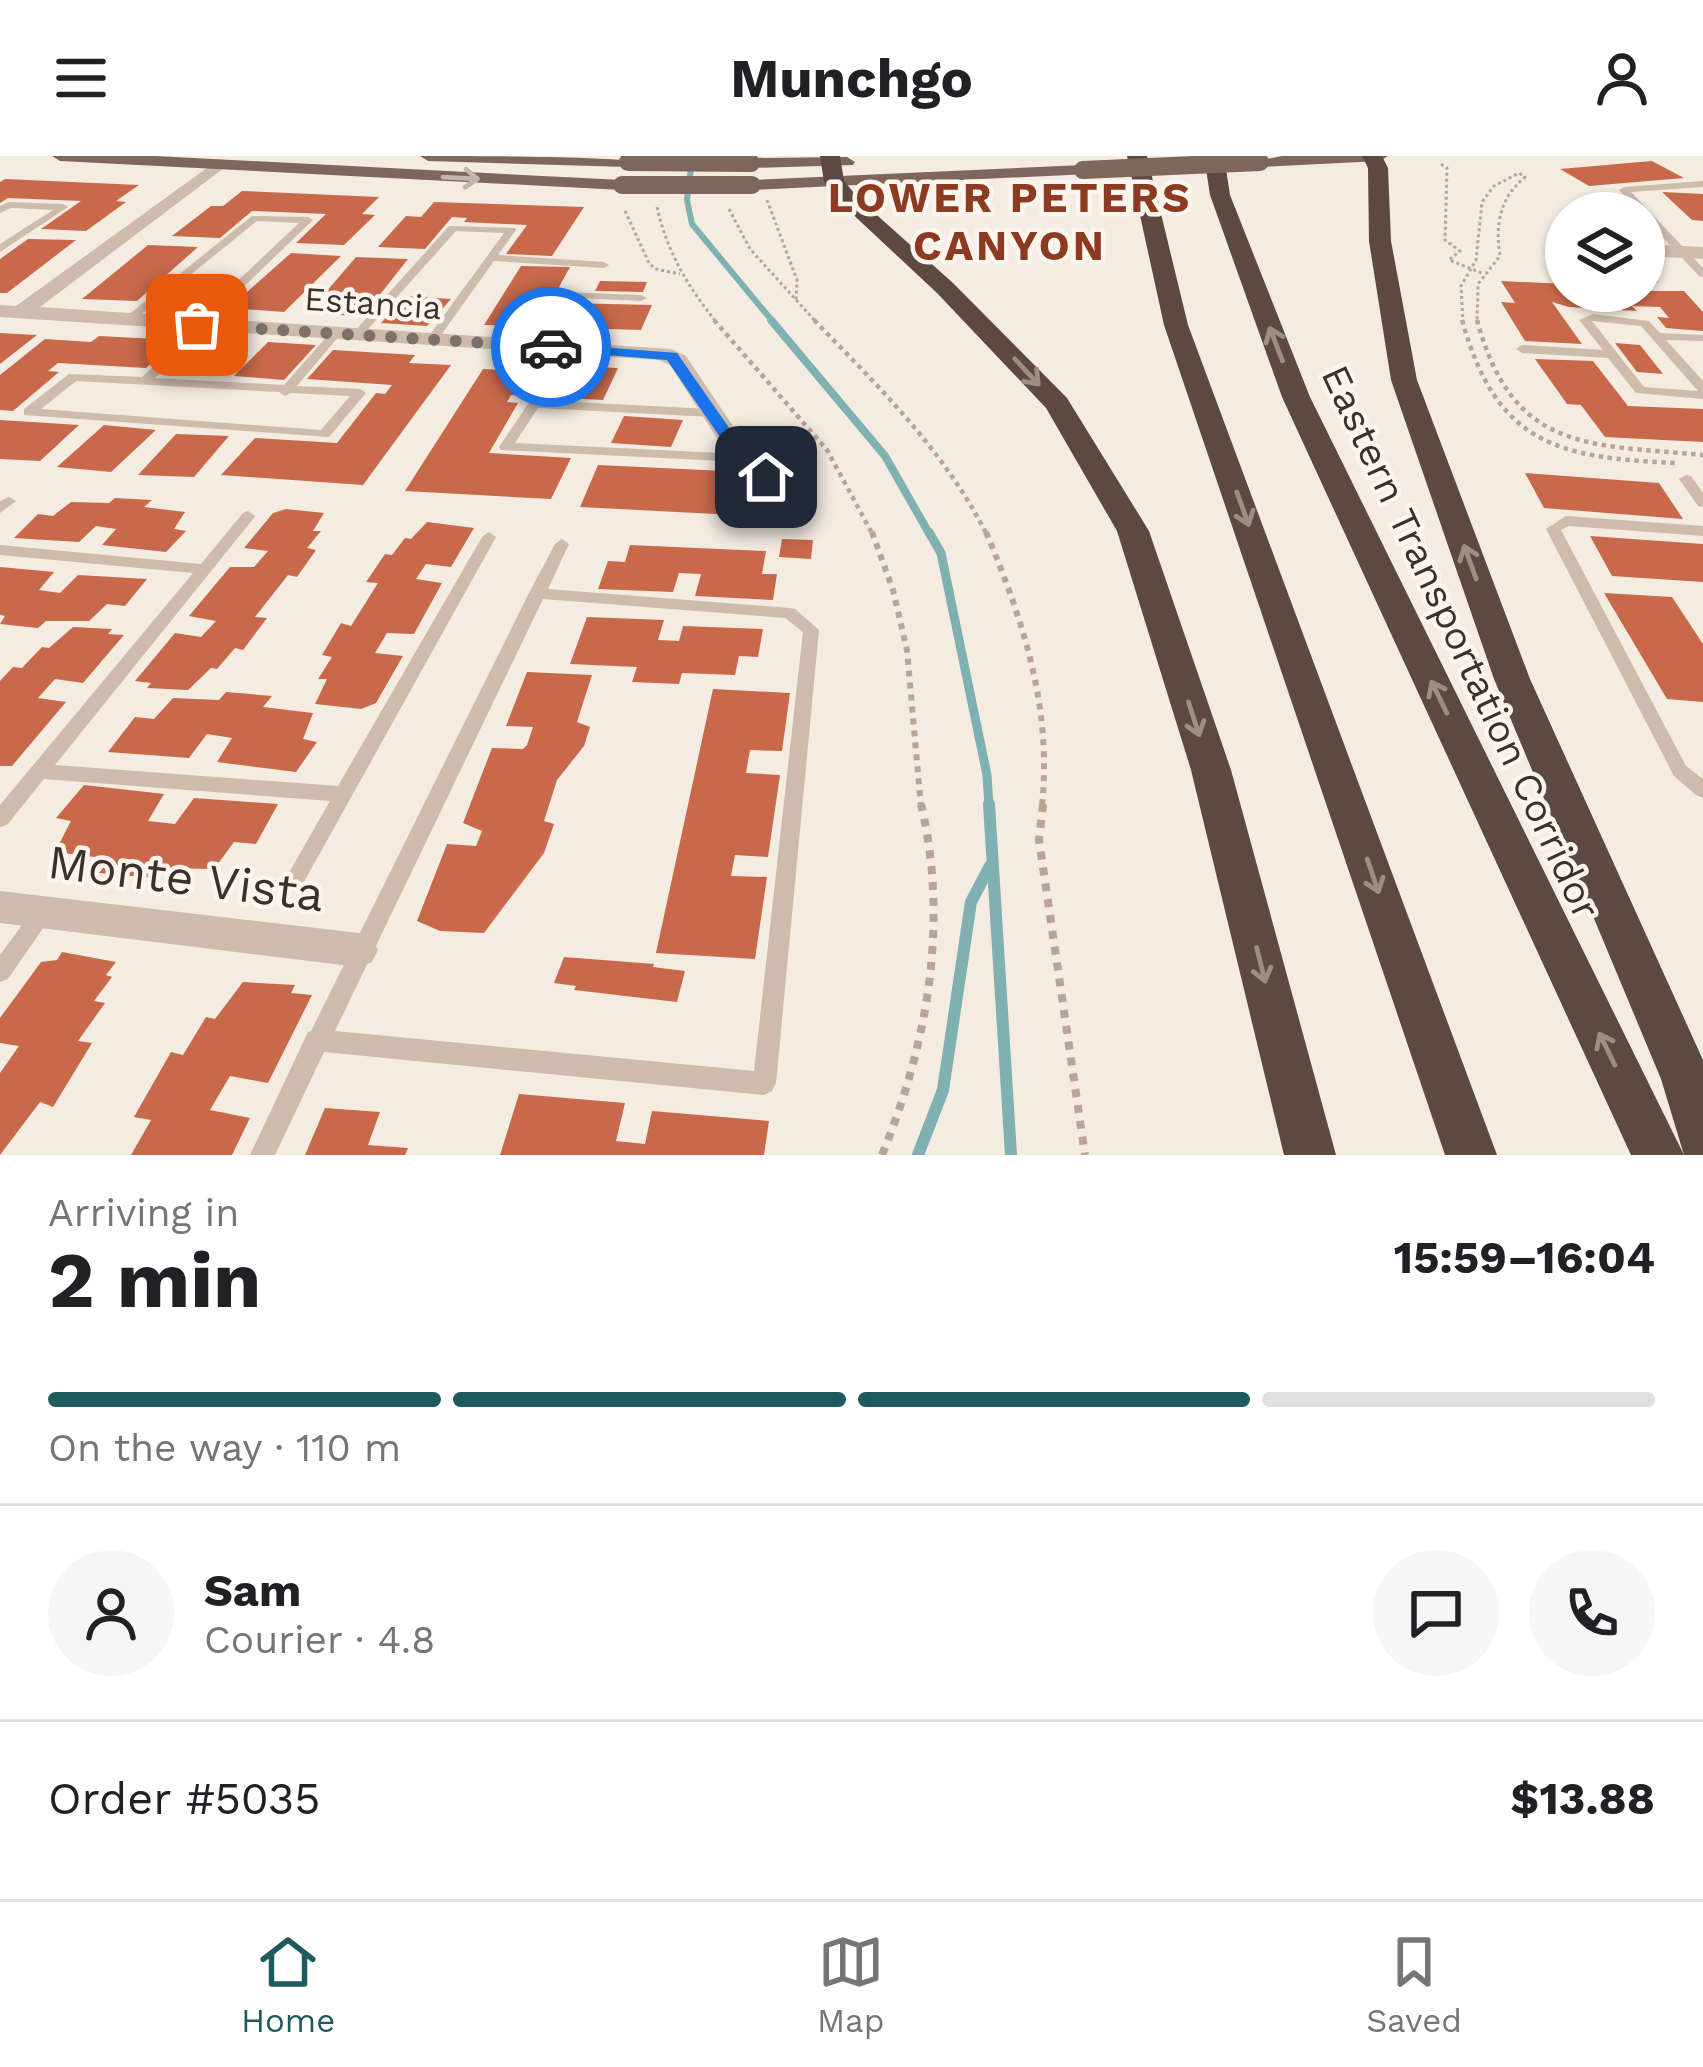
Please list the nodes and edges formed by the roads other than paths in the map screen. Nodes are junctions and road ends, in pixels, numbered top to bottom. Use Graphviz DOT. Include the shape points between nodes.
graph roads {
  1 [pos="60,156"];
  2 [pos="431,156"];
  3 [pos="988,156"];
  4 [pos="1137,156"];
  5 [pos="1214,156"];
  6 [pos="1375,156"];
  7 [pos="218,165"];
  8 [pos="832,167"];
  9 [pos="1703,184"];
  10 [pos="0,210"];
  11 [pos="0,249"];
  12 [pos="1693,252"];
  13 [pos="491,258"];
  14 [pos="583,263"];
  15 [pos="604,265"];
  16 [pos="1703,274"];
  17 [pos="641,298"];
  18 [pos="10,312"];
  19 [pos="128,320"];
  20 [pos="201,325"];
  21 [pos="346,334"];
  22 [pos="1658,336"];
  23 [pos="1703,338"];
  24 [pos="432,340"];
  25 [pos="1522,349"];
  26 [pos="1608,354"];
  27 [pos="1678,360"];
  28 [pos="1703,361"];
  29 [pos="147,380"];
  30 [pos="285,392"];
  31 [pos="1703,392"];
  32 [pos="711,413"];
  33 [pos="742,458"];
  34 [pos="1686,479"];
  35 [pos="1703,503"];
  36 [pos="755,511"];
  37 [pos="248,516"];
  38 [pos="1703,531"];
  39 [pos="489,537"];
  40 [pos="562,544"];
  41 [pos="0,550"];
  42 [pos="204,569"];
  43 [pos="537,593"];
  44 [pos="39,771"];
  45 [pos="1702,790"];
  46 [pos="343,794"];
  47 [pos="0,819"];
  48 [pos="293,883"];
  49 [pos="0,907"];
  50 [pos="44,912"];
  51 [pos="359,950"];
  52 [pos="0,972"];
  53 [pos="316,1040"];
  54 [pos="1703,1137"];
  55 [pos="262,1155"];
  56 [pos="1310,1155"];
  57 [pos="1472,1155"];
  58 [pos="1658,1155"];
  1 -- 7 [label="main road"];
  2 -- 7 [label="main road" via="388,163 253,157"];
  2 -- 8 [label="main road, bridge"];
  3 -- 8 [label="main road"];
  4 -- 57 [label="highway, one-way" via="1177,325"];
  58 -- 5 [label="highway, Eastern Transportation Corridor, one-way" via="1296,397 1220,195"];
  6 -- 8 [label="main road, bridge" via="1083,170"];
  54 -- 6 [label="highway, one-way" via="1686,1078 1512,679 1403,380"];
  7 -- 8 [label="main road, one-way, bridge" via="616,185 758,185"];
  7 -- 18 [label="street, Estancia"];
  8 -- 56 [label="highway, one-way" via="1057,404 1133,531 1211,770"];
  9 -- 12 [label="lane" via="1624,190"];
  10 -- 11 [label="lane" via="63,207"];
  12 -- 16 [label="lane"];
  13 -- 14 [label="lane"];
  13 -- 21 [label="lane" via="512,230 453,228"];
  13 -- 24 [label="lane"];
  14 -- 15 [label="lane"];
  14 -- 17 [label="lane" via="563,295"];
  18 -- 19 [label="street, Estancia"];
  19 -- 20 [label="street, Estancia"];
  19 -- 20 [label="lane" via="255,218 308,220"];
  20 -- 21 [label="street, Estancia"];
  20 -- 29 [label="lane"];
  21 -- 24 [label="street, Estancia"];
  21 -- 30 [label="lane"];
  22 -- 23 [label="lane"];
  22 -- 26 [label="lane" via="1639,321 1587,318"];
  22 -- 27 [label="lane"];
  24 -- 32 [label="street, Estancia" via="663,354 678,361"];
  25 -- 26 [label="lane"];
  26 -- 31 [label="lane" via="1640,390"];
  27 -- 28 [label="lane"];
  27 -- 31 [label="lane"];
  29 -- 30 [label="lane"];
  29 -- 30 [label="lane" via="73,377 29,412 324,434 360,393"];
  32 -- 33 [label="street, Estancia"];
  32 -- 33 [label="lane" via="534,404 506,447"];
  33 -- 36 [label="street, Estancia" via="766,477"];
  34 -- 35 [label="lane"];
  37 -- 42 [label="lane"];
  38 -- 45 [label="lane" via="1566,521 1555,534 1680,771"];
  39 -- 46 [label="lane"];
  40 -- 43 [label="lane"];
  41 -- 42 [label="lane"];
  42 -- 44 [label="lane"];
  43 -- 51 [label="lane"];
  43 -- 53 [label="lane" via="789,613 811,631 764,1083"];
  44 -- 46 [label="lane"];
  44 -- 47 [label="lane"];
  46 -- 48 [label="lane"];
  49 -- 50 [label="street, Monte Vista"];
  50 -- 51 [label="street, Monte Vista"];
  50 -- 52 [label="lane"];
  51 -- 53 [label="lane"];
  53 -- 55 [label="lane"];
}
